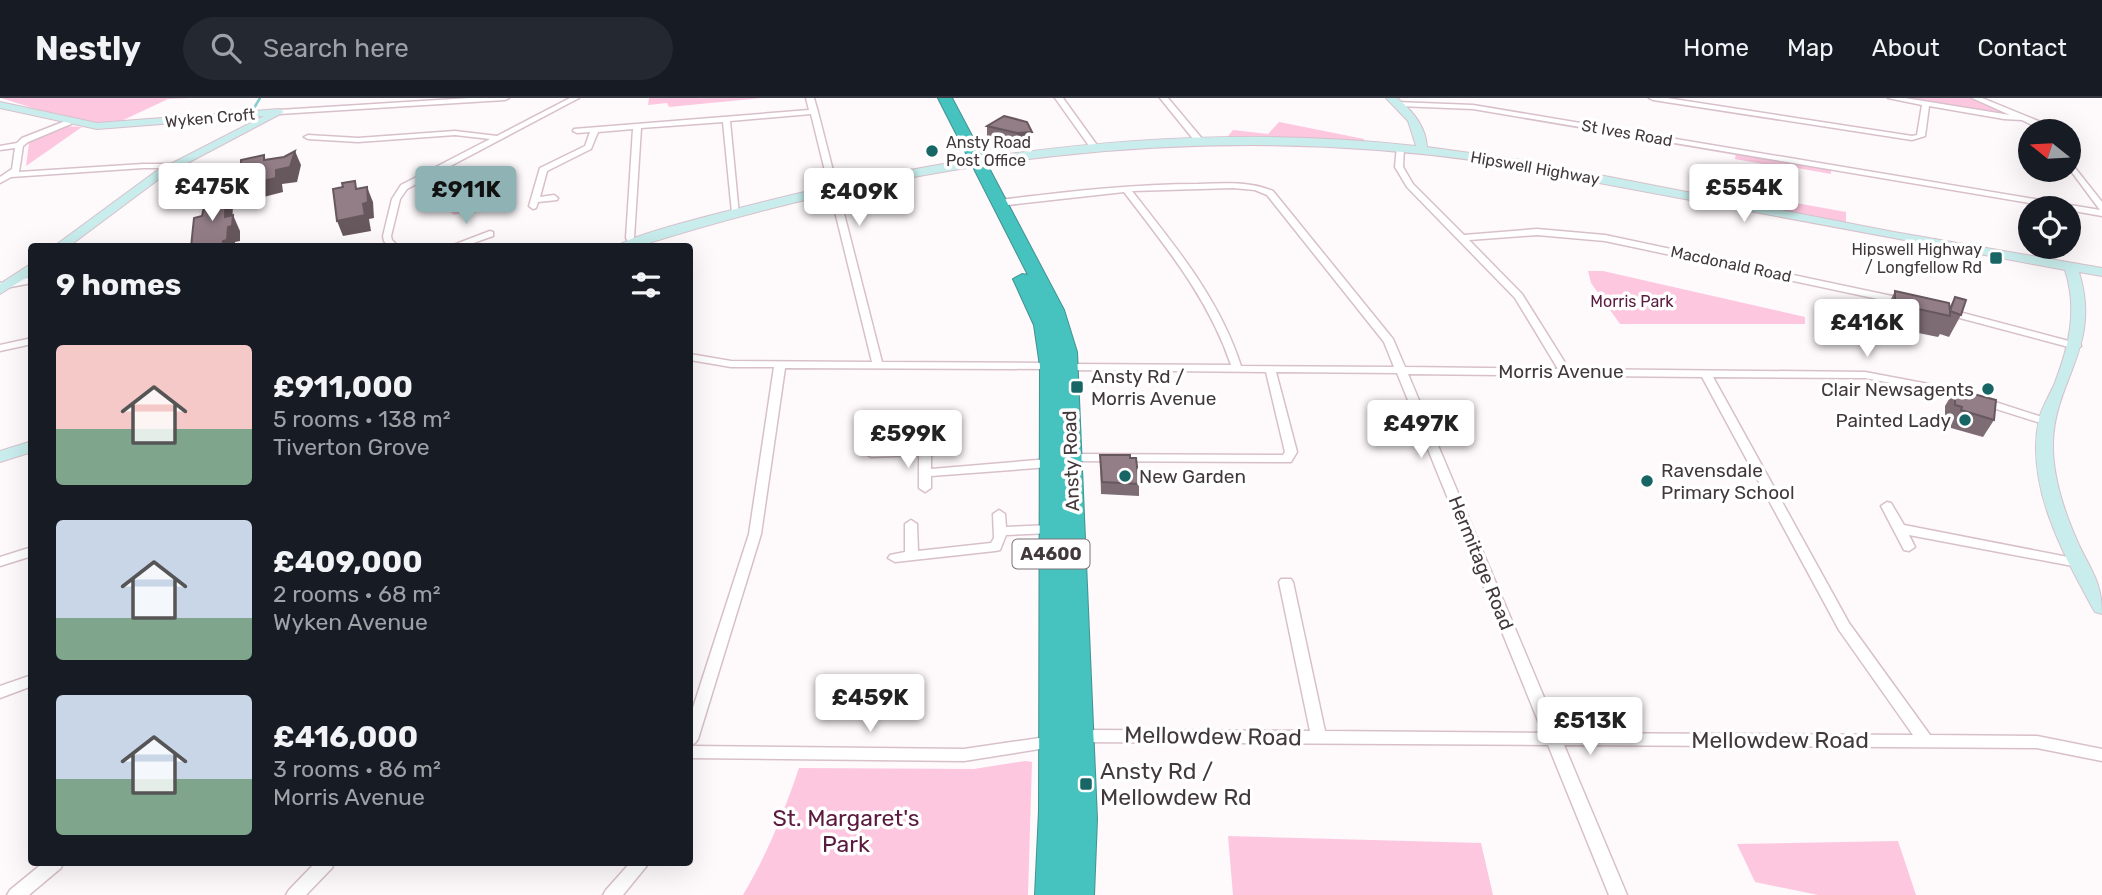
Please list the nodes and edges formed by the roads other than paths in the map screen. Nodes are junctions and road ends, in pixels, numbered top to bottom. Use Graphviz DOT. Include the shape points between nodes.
graph roads {
  1 [pos="505,98"];
  2 [pos="575,98"];
  3 [pos="810,98"];
  4 [pos="931,98"];
  5 [pos="945,98"];
  6 [pos="1059,98"];
  7 [pos="1164,98"];
  8 [pos="1653,98"];
  9 [pos="1892,98"];
  10 [pos="1976,98"];
  11 [pos="1929,100"];
  12 [pos="1395,101"];
  13 [pos="0,105"];
  14 [pos="814,112"];
  15 [pos="279,113"];
  16 [pos="2024,118"];
  17 [pos="726,119"];
  18 [pos="68,122"];
  19 [pos="636,126"];
  20 [pos="595,129"];
  21 [pos="577,131"];
  22 [pos="308,137"];
  23 [pos="499,138"];
  24 [pos="358,140"];
  25 [pos="1200,143"];
  26 [pos="19,145"];
  27 [pos="0,148"];
  28 [pos="1095,148"];
  29 [pos="1400,148"];
  30 [pos="1421,150"];
  31 [pos="341,151"];
  32 [pos="968,161"];
  33 [pos="172,166"];
  34 [pos="9,175"];
  35 [pos="2081,180"];
  36 [pos="0,181"];
  37 [pos="833,187"];
  38 [pos="1125,188"];
  39 [pos="554,198"];
  40 [pos="999,203"];
  41 [pos="2102,211"];
  42 [pos="736,213"];
  43 [pos="490,234"];
  44 [pos="1463,238"];
  45 [pos="65,243"];
  46 [pos="390,243"];
  47 [pos="464,243"];
  48 [pos="629,243"];
  49 [pos="635,243"];
  50 [pos="2071,267"];
  51 [pos="28,270"];
  52 [pos="2102,272"];
  53 [pos="28,281"];
  54 [pos="3,287"];
  55 [pos="1920,305"];
  56 [pos="1931,308"];
  57 [pos="28,342"];
  58 [pos="2076,346"];
  59 [pos="0,348"];
  60 [pos="693,358"];
  61 [pos="704,360"];
  62 [pos="693,362"];
  63 [pos="780,364"];
  64 [pos="878,365"];
  65 [pos="1060,367"];
  66 [pos="1237,368"];
  67 [pos="1270,368"];
  68 [pos="1402,370"];
  69 [pos="1564,370"];
  70 [pos="1705,372"];
  71 [pos="2047,422"];
  72 [pos="28,447"];
  73 [pos="946,451"];
  74 [pos="925,452"];
  75 [pos="871,453"];
  76 [pos="0,457"];
  77 [pos="1061,461"];
  78 [pos="925,473"];
  79 [pos="925,488"];
  80 [pos="1887,506"];
  81 [pos="999,514"];
  82 [pos="911,524"];
  83 [pos="1051,529"];
  84 [pos="1900,529"];
  85 [pos="1002,531"];
  86 [pos="1909,547"];
  87 [pos="28,552"];
  88 [pos="912,556"];
  89 [pos="895,558"];
  90 [pos="0,562"];
  91 [pos="2078,563"];
  92 [pos="1286,582"];
  93 [pos="2102,607"];
  94 [pos="28,682"];
  95 [pos="0,692"];
  96 [pos="693,730"];
  97 [pos="1319,738"];
  98 [pos="1066,739"];
  99 [pos="1553,739"];
  100 [pos="1926,741"];
  101 [pos="693,752"];
  102 [pos="2102,755"];
  103 [pos="51,866"];
  104 [pos="323,866"];
  105 [pos="638,866"];
  106 [pos="16,895"];
  107 [pos="295,895"];
  108 [pos="612,895"];
  109 [pos="1051,895"];
  110 [pos="1078,895"];
  111 [pos="1618,895"];
  1 -- 15 [label="street, Wyken Croft"];
  2 -- 23 [label="street"];
  3 -- 14 [label="street"];
  4 -- 32 [label="highway, Ansty Road / A4600"];
  5 -- 32 [label="highway, Ansty Road / A4600"];
  6 -- 28 [label="street"];
  7 -- 25 [label="street"];
  8 -- 11 [label="street" via="1912,138 1921,136"];
  9 -- 11 [label="street"];
  10 -- 16 [label="street"];
  11 -- 16 [label="street"];
  12 -- 30 [label="street" via="1422,141"];
  12 -- 41 [label="street, St Ives Road" via="1473,107"];
  13 -- 18 [label="street, Wyken Croft"];
  14 -- 17 [label="street"];
  14 -- 37 [label="street"];
  15 -- 18 [label="street, Wyken Croft" via="118,126"];
  15 -- 33 [label="street"];
  17 -- 19 [label="street"];
  17 -- 42 [label="street"];
  18 -- 26 [label="street"];
  19 -- 20 [label="street"];
  19 -- 48 [label="street"];
  20 -- 21 [label="street"];
  20 -- 39 [label="street" via="588,147 543,170 535,203"];
  22 -- 24 [label="street"];
  23 -- 24 [label="street" via="455,133"];
  23 -- 46 [label="street" via="399,192 387,236"];
  24 -- 31 [label="street"];
  25 -- 28 [label="street, Hipswell Highway"];
  25 -- 29 [label="street, Hipswell Highway"];
  26 -- 27 [label="street"];
  26 -- 34 [label="street" via="18,165"];
  28 -- 32 [label="street, Hipswell Highway"];
  29 -- 30 [label="street, Hipswell Highway"];
  29 -- 44 [label="street" via="1399,167 1404,176"];
  30 -- 50 [label="street, Hipswell Highway" via="1525,165"];
  32 -- 37 [label="street, Hipswell Highway"];
  32 -- 40 [label="highway, Ansty Road / A4600"];
  32 -- 65 [label="highway, Ansty Road / A4600"];
  33 -- 34 [label="street"];
  33 -- 45 [label="street"];
  34 -- 36 [label="street"];
  35 -- 41 [label="street"];
  37 -- 42 [label="street, Hipswell Highway"];
  37 -- 64 [label="street"];
  38 -- 40 [label="street"];
  38 -- 66 [label="street" via="1208,298"];
  38 -- 68 [label="street, Hermitage Road" via="1259,188 1270,193 1389,341"];
  40 -- 65 [label="highway, Ansty Road / A4600" via="1055,310"];
  42 -- 49 [label="street, Hipswell Highway"];
  43 -- 47 [label="street"];
  44 -- 55 [label="street, Macdonald Road" via="1537,232 1605,238"];
  44 -- 69 [label="street" via="1519,296"];
  50 -- 52 [label="street, Hipswell Highway"];
  50 -- 58 [label="street" via="2081,305"];
  51 -- 54 [label="street"];
  53 -- 54 [label="street"];
  56 -- 58 [label="street"];
  57 -- 59 [label="street"];
  58 -- 71 [label="street"];
  60 -- 61 [label="street"];
  61 -- 62 [label="street"];
  61 -- 63 [label="street, Morris Avenue"];
  63 -- 64 [label="street, Morris Avenue"];
  63 -- 96 [label="street" via="755,534"];
  64 -- 65 [label="street, Morris Avenue"];
  65 -- 66 [label="street, Morris Avenue"];
  65 -- 77 [label="highway, Ansty Road / A4600"];
  66 -- 67 [label="street, Morris Avenue"];
  67 -- 68 [label="street, Morris Avenue"];
  67 -- 77 [label="street" via="1291,452 1287,459"];
  68 -- 69 [label="street, Morris Avenue"];
  68 -- 99 [label="street, Hermitage Road"];
  69 -- 70 [label="street, Morris Avenue"];
  70 -- 71 [label="street, Morris Avenue" via="1821,373 1902,380"];
  70 -- 100 [label="street" via="1844,626"];
  71 -- 91 [label="street" via="2046,452 2054,502"];
  72 -- 76 [label="street"];
  73 -- 74 [label="street"];
  74 -- 75 [label="street"];
  74 -- 78 [label="street"];
  77 -- 78 [label="street"];
  77 -- 83 [label="highway, Ansty Road / A4600"];
  77 -- 98 [label="highway, Ansty Road / A4600"];
  78 -- 79 [label="street"];
  80 -- 84 [label="street"];
  81 -- 85 [label="street"];
  82 -- 88 [label="street"];
  83 -- 85 [label="street"];
  83 -- 98 [label="highway, Ansty Road / A4600"];
  84 -- 86 [label="street"];
  84 -- 91 [label="street"];
  85 -- 88 [label="street" via="995,547"];
  87 -- 90 [label="street"];
  88 -- 89 [label="street"];
  91 -- 93 [label="street"];
  92 -- 97 [label="street"];
  94 -- 95 [label="street"];
  97 -- 98 [label="street, Mellowdew Road"];
  97 -- 99 [label="street, Mellowdew Road"];
  98 -- 101 [label="street" via="964,755"];
  98 -- 109 [label="highway, Ansty Road / A4600"];
  98 -- 110 [label="highway, Ansty Road / A4600" via="1082,819"];
  99 -- 100 [label="street, Mellowdew Road"];
  99 -- 111 [label="street"];
  100 -- 102 [label="street, Mellowdew Road" via="2037,742"];
  103 -- 106 [label="street"];
  104 -- 107 [label="street"];
  105 -- 108 [label="street"];
}
